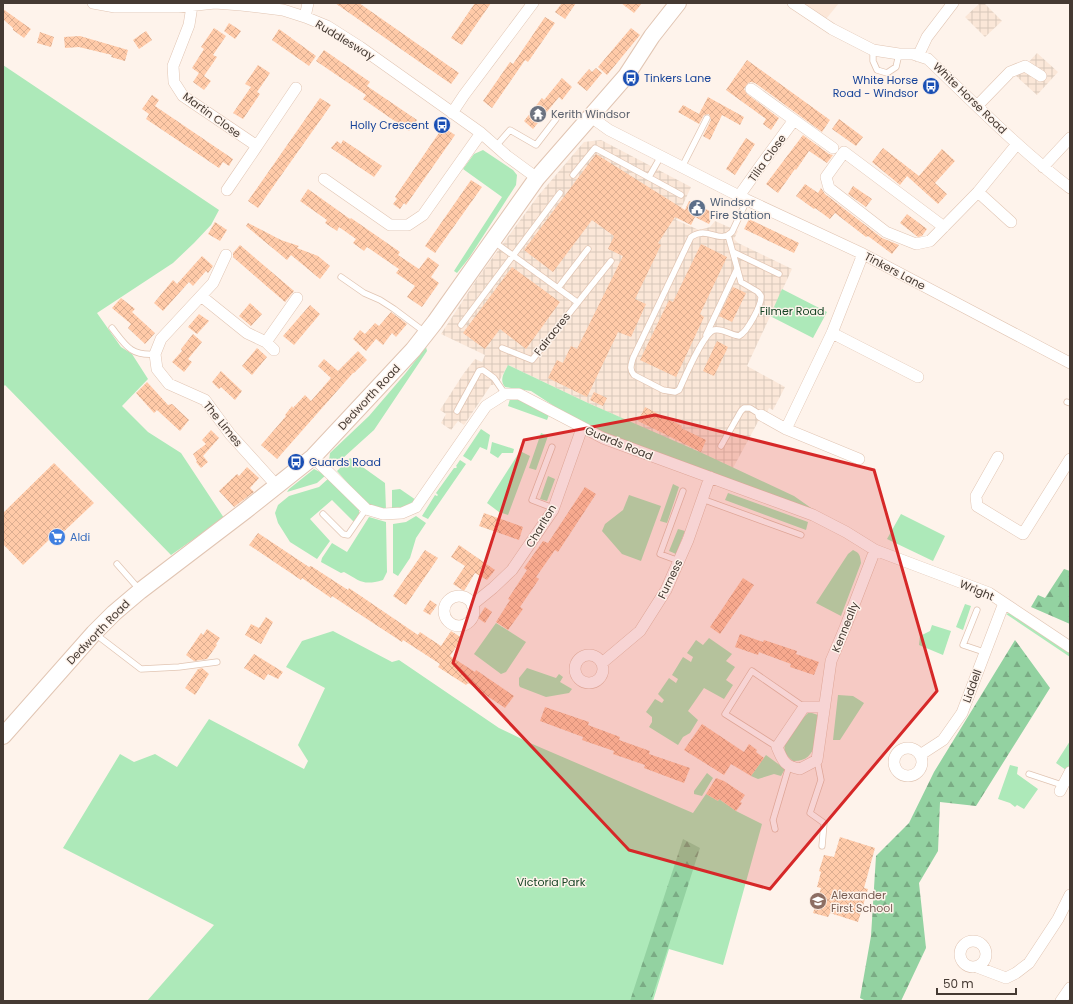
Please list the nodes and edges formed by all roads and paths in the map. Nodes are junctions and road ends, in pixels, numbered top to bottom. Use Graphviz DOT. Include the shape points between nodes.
graph roads {
  1 [pos="93,3"];
  2 [pos="308,3"];
  3 [pos="533,3"];
  4 [pos="678,3"];
  5 [pos="793,3"];
  6 [pos="953,3"];
  7 [pos="192,6"];
  8 [pos="305,16"];
  9 [pos="873,50"];
  10 [pos="899,54"];
  11 [pos="918,56"];
  12 [pos="1041,76"];
  13 [pos="751,89"];
  14 [pos="290,92"];
  15 [pos="977,106"];
  16 [pos="452,113"];
  17 [pos="591,117"];
  18 [pos="707,118"];
  19 [pos="556,119"];
  20 [pos="794,120"];
  21 [pos="481,133"];
  22 [pos="1070,138"];
  23 [pos="1017,144"];
  24 [pos="257,146"];
  25 [pos="496,146"];
  26 [pos="833,148"];
  27 [pos="661,156"];
  28 [pos="682,167"];
  29 [pos="1043,167"];
  30 [pos="573,176"];
  31 [pos="649,177"];
  32 [pos="537,178"];
  33 [pos="331,180"];
  34 [pos="1070,188"];
  35 [pos="227,190"];
  36 [pos="978,192"];
  37 [pos="560,193"];
  38 [pos="681,195"];
  39 [pos="743,198"];
  40 [pos="1011,222"];
  41 [pos="944,227"];
  42 [pos="728,235"];
  43 [pos="493,241"];
  44 [pos="588,248"];
  45 [pos="733,252"];
  46 [pos="863,254"];
  47 [pos="226,255"];
  48 [pos="513,256"];
  49 [pos="611,261"];
  50 [pos="737,269"];
  51 [pos="779,274"];
  52 [pos="341,277"];
  53 [pos="558,288"];
  54 [pos="202,296"];
  55 [pos="297,298"];
  56 [pos="577,302"];
  57 [pos="461,325"];
  58 [pos="112,328"];
  59 [pos="426,333"];
  60 [pos="832,333"];
  61 [pos="705,337"];
  62 [pos="266,342"];
  63 [pos="502,348"];
  64 [pos="274,350"];
  65 [pos="155,354"];
  66 [pos="1069,361"];
  67 [pos="918,377"];
  68 [pos="505,394"];
  69 [pos="456,411"];
  70 [pos="762,415"];
  71 [pos="582,428"];
  72 [pos="786,429"];
  73 [pos="721,446"];
  74 [pos="552,447"];
  75 [pos="313,457"];
  76 [pos="998,457"];
  77 [pos="1070,459"];
  78 [pos="859,460"];
  79 [pos="710,477"];
  80 [pos="277,486"];
  81 [pos="683,491"];
  82 [pos="702,499"];
  83 [pos="553,508"];
  84 [pos="366,509"];
  85 [pos="323,514"];
  86 [pos="801,535"];
  87 [pos="875,550"];
  88 [pos="679,561"];
  89 [pos="117,564"];
  90 [pos="140,591"];
  91 [pos="1004,603"];
  92 [pos="472,606"];
  93 [pos="977,610"];
  94 [pos="94,633"];
  95 [pos="1070,646"];
  96 [pos="984,652"];
  97 [pos="217,662"];
  98 [pos="602,663"];
  99 [pos="804,707"];
  100 [pos="824,707"];
  101 [pos="3,736"];
  102 [pos="777,747"];
  103 [pos="920,755"];
  104 [pos="817,760"];
  105 [pos="789,766"];
  106 [pos="1070,772"];
  107 [pos="1029,774"];
  108 [pos="1061,788"];
  109 [pos="775,829"];
  110 [pos="822,846"];
  111 [pos="1070,896"];
  112 [pos="977,967"];
  113 [pos="1070,988"];
  114 [pos="1062,1001"];
  1 -- 7 [label="street, Ruddlesway" via="115,7"];
  2 -- 8 [label="street"];
  3 -- 16 [label="street"];
  4 -- 17 [label="main road, Dedworth Road" via="652,36 626,76"];
  5 -- 9 [label="street, White Horse Road" via="832,29"];
  6 -- 11 [label="street" via="928,37"];
  7 -- 8 [label="street, Ruddlesway" via="215,3 241,5 282,10"];
  7 -- 24 [label="street, Martin Close" via="189,25 173,66 174,82 183,96"];
  8 -- 16 [label="street, Ruddlesway" via="327,26 360,47"];
  9 -- 10 [label="street, White Horse Road"];
  9 -- 10 [label="lane" via="873,61 877,70 887,73 896,67"];
  10 -- 11 [label="street, White Horse Road"];
  11 -- 15 [label="street, White Horse Road" via="928,59"];
  12 -- 15 [label="street" via="1025,66 1010,72"];
  13 -- 20 [label="street"];
  14 -- 24 [label="street"];
  15 -- 23 [label="street, White Horse Road"];
  16 -- 21 [label="street, Ruddlesway"];
  17 -- 27 [label="street, Tinkers Lane" via="609,130"];
  17 -- 32 [label="main road, Dedworth Road"];
  18 -- 28 [label="lane"];
  19 -- 25 [label="lane" via="536,145 510,130"];
  20 -- 26 [label="street"];
  20 -- 39 [label="street, Tilia Close" via="761,165"];
  21 -- 25 [label="street, Ruddlesway"];
  21 -- 33 [label="street" via="423,215 408,225 390,225"];
  22 -- 29 [label="street"];
  23 -- 29 [label="street, White Horse Road"];
  23 -- 36 [label="street"];
  24 -- 35 [label="street"];
  25 -- 32 [label="street, Ruddlesway"];
  27 -- 28 [label="street, Tinkers Lane"];
  27 -- 31 [label="lane"];
  28 -- 39 [label="street, Tinkers Lane"];
  29 -- 34 [label="street, White Horse Road"];
  30 -- 31 [label="lane" via="595,148"];
  31 -- 38 [label="lane"];
  32 -- 43 [label="main road, Dedworth Road"];
  36 -- 40 [label="street"];
  36 -- 41 [label="street"];
  37 -- 48 [label="lane"];
  39 -- 42 [label="lane" via="732,232"];
  39 -- 46 [label="street, Tinkers Lane"];
  41 -- 41 [label="street" via="930,241 916,244 886,232 829,188 826,177 844,152"];
  42 -- 45 [label="lane"];
  42 -- 61 [label="lane" via="722,237 702,232 691,237 633,358 631,371 663,390 675,392 679,390"];
  43 -- 48 [label="lane, Fairacres"];
  43 -- 59 [label="main road, Dedworth Road"];
  44 -- 53 [label="lane"];
  45 -- 50 [label="lane"];
  45 -- 51 [label="lane"];
  46 -- 60 [label="street"];
  46 -- 66 [label="street, Tinkers Lane"];
  47 -- 54 [label="street" via="213,283"];
  48 -- 53 [label="lane, Fairacres"];
  48 -- 57 [label="lane"];
  49 -- 56 [label="lane, Fairacres"];
  50 -- 61 [label="lane"];
  50 -- 61 [label="lane" via="741,282 758,292 761,300 743,334 739,336 715,330"];
  52 -- 59 [label="lane" via="394,309"];
  53 -- 56 [label="lane, Fairacres"];
  54 -- 62 [label="street" via="247,333"];
  54 -- 65 [label="street" via="161,339"];
  55 -- 62 [label="street"];
  56 -- 63 [label="lane, Fairacres" via="532,360"];
  58 -- 65 [label="lane" via="123,343 134,352"];
  59 -- 75 [label="main road, Dedworth Road"];
  60 -- 67 [label="street"];
  60 -- 72 [label="street"];
  62 -- 64 [label="street"];
  65 -- 80 [label="street, The Limes" via="157,369 169,384 205,400 230,434"];
  68 -- 69 [label="lane" via="494,378 483,370 479,371"];
  68 -- 71 [label="street, Guards Road" via="519,394"];
  68 -- 84 [label="street" via="486,406 416,507 402,513 383,514"];
  70 -- 72 [label="street"];
  70 -- 73 [label="lane" via="750,408 744,408"];
  71 -- 79 [label="street, Guards Road"];
  71 -- 83 [label="street, Charlton"];
  72 -- 78 [label="street"];
  74 -- 83 [label="lane" via="532,500"];
  75 -- 80 [label="main road, Dedworth Road"];
  75 -- 84 [label="street"];
  76 -- 77 [label="street" via="976,496 977,506 1023,534"];
  79 -- 82 [label="street, Furness"];
  79 -- 87 [label="street, Guards Road" via="813,515"];
  80 -- 90 [label="main road, Dedworth Road"];
  81 -- 88 [label="lane" via="660,554"];
  82 -- 86 [label="lane"];
  82 -- 88 [label="street, Furness"];
  83 -- 92 [label="street, Charlton" via="512,570"];
  84 -- 85 [label="lane" via="348,535 343,534"];
  87 -- 91 [label="street, Wright" via="989,594"];
  87 -- 100 [label="street, Kenneally" via="846,628 831,660"];
  88 -- 98 [label="street, Furness" via="666,590 640,631"];
  89 -- 90 [label="lane"];
  90 -- 94 [label="main road, Dedworth Road"];
  91 -- 95 [label="street, Wright"];
  91 -- 96 [label="street, Liddell"];
  93 -- 96 [label="lane" via="963,645"];
  94 -- 97 [label="lane" via="141,669"];
  94 -- 101 [label="main road, Dedworth Road"];
  96 -- 103 [label="street, Liddell" via="962,714 943,740"];
  99 -- 100 [label="street"];
  99 -- 102 [label="street"];
  99 -- 102 [label="lane" via="752,671 725,714"];
  100 -- 104 [label="street, Kenneally"];
  102 -- 105 [label="street"];
  104 -- 105 [label="street" via="800,769"];
  104 -- 110 [label="lane" via="821,780 810,813 824,823"];
  105 -- 109 [label="lane" via="773,820"];
  106 -- 108 [label="street"];
  107 -- 108 [label="lane"];
  111 -- 112 [label="street" via="1029,963 1020,970 1006,978"];
  113 -- 114 [label="street"];
}
